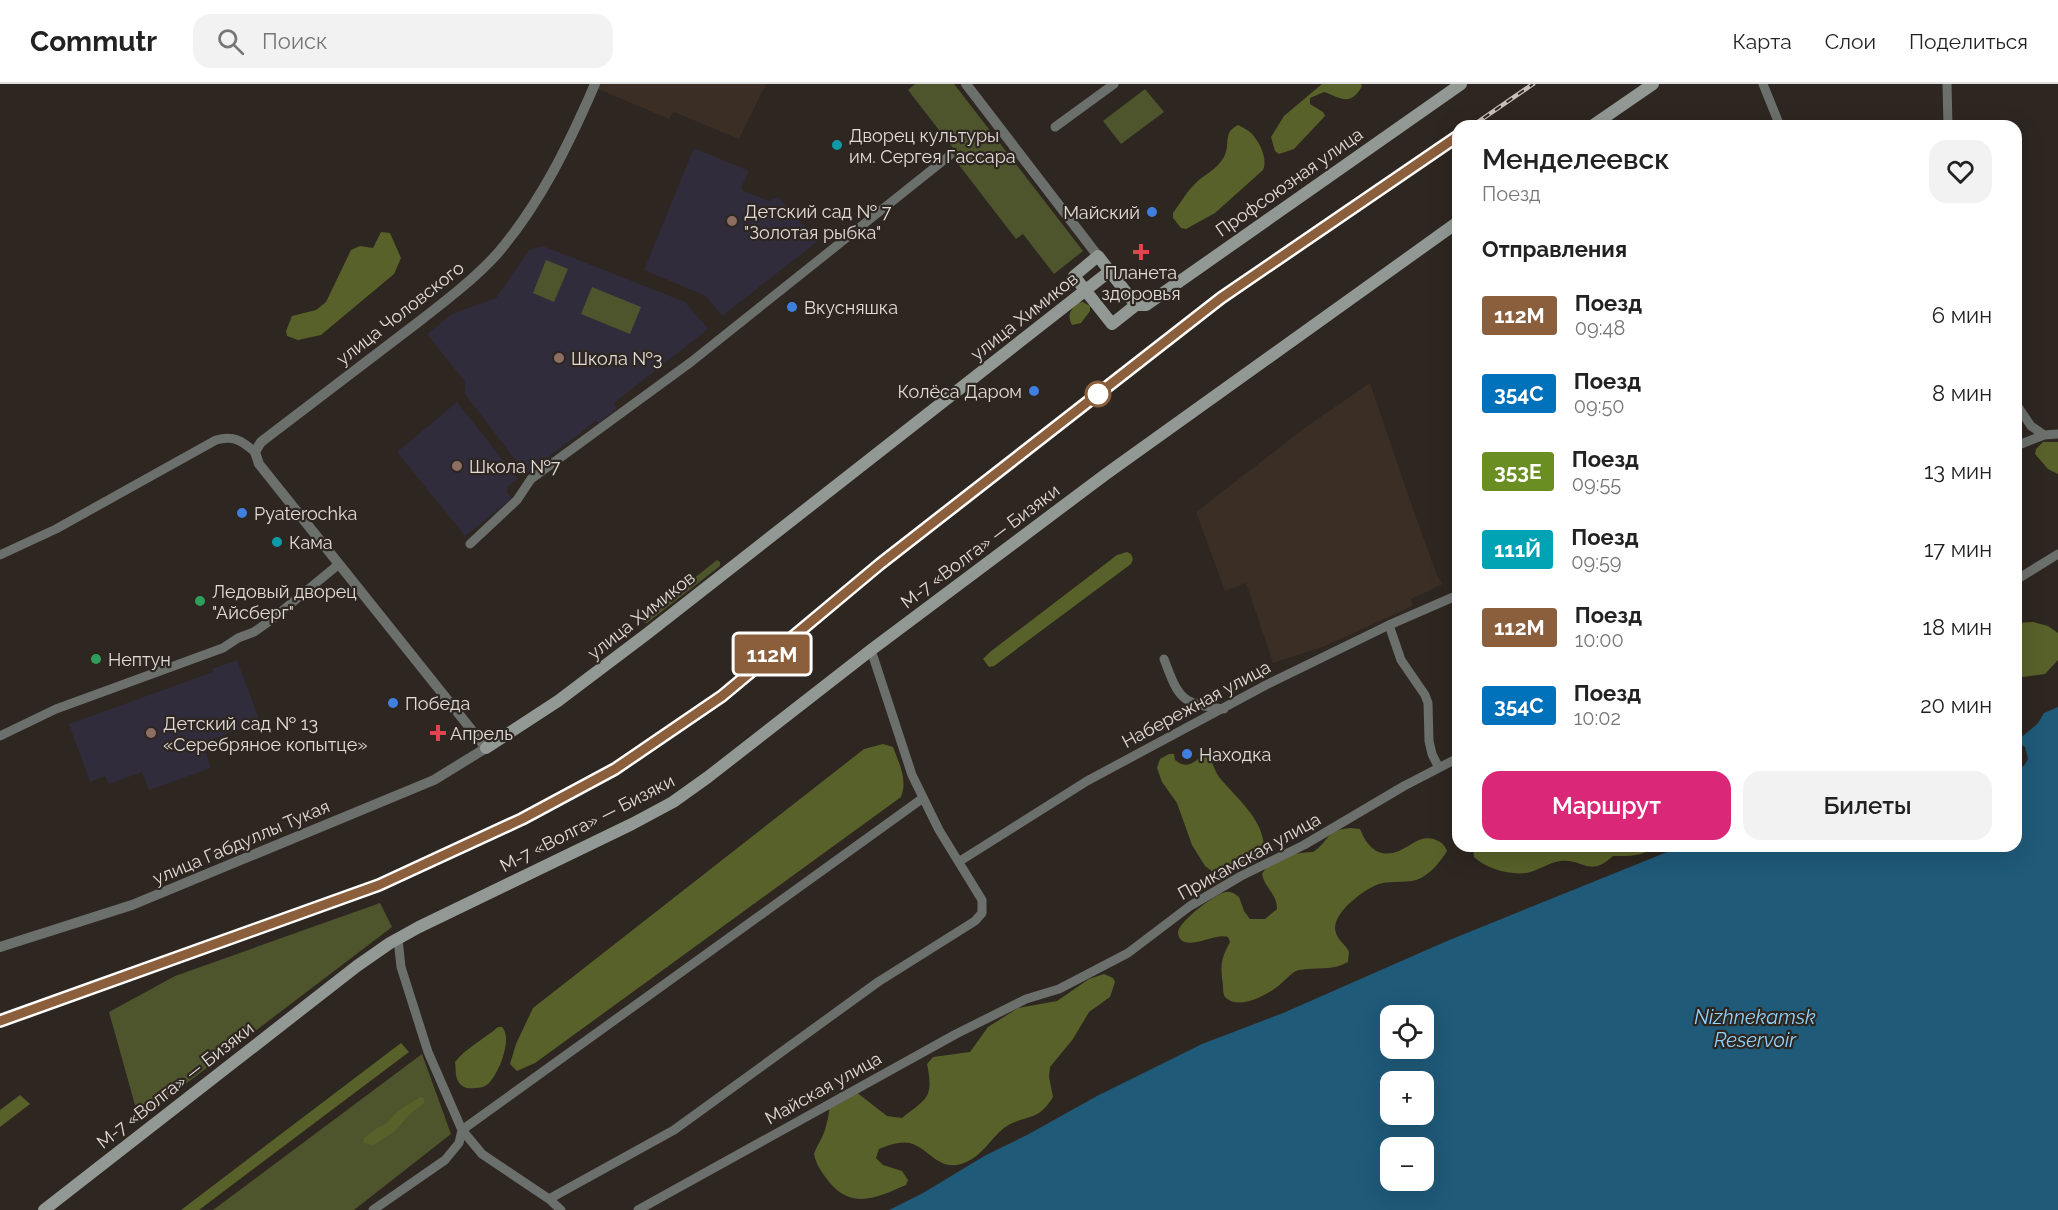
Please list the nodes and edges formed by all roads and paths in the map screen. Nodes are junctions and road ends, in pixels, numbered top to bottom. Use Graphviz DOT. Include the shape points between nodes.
graph roads {
  1 [pos="595,84"];
  2 [pos="966,84"];
  3 [pos="1114,84"];
  4 [pos="1461,84"];
  5 [pos="1653,84"];
  6 [pos="1763,84"];
  7 [pos="1947,84"];
  8 [pos="1601,120"];
  9 [pos="1778,120"];
  10 [pos="1948,120"];
  11 [pos="1055,127"];
  12 [pos="949,156"];
  13 [pos="1452,226"];
  14 [pos="1098,256"];
  15 [pos="1110,272"];
  16 [pos="1086,290"];
  17 [pos="1136,305"];
  18 [pos="2022,413"];
  19 [pos="2058,434"];
  20 [pos="2044,435"];
  21 [pos="2022,444"];
  22 [pos="255,452"];
  23 [pos="470,544"];
  24 [pos="2058,554"];
  25 [pos="0,555"];
  26 [pos="339,564"];
  27 [pos="2022,576"];
  28 [pos="1452,598"];
  29 [pos="1389,625"];
  30 [pos="871,650"];
  31 [pos="1164,659"];
  32 [pos="1224,709"];
  33 [pos="0,736"];
  34 [pos="486,748"];
  35 [pos="1452,761"];
  36 [pos="1439,768"];
  37 [pos="923,798"];
  38 [pos="960,861"];
  39 [pos="398,939"];
  40 [pos="0,947"];
  41 [pos="1026,999"];
  42 [pos="462,1130"];
  43 [pos="549,1199"];
  44 [pos="44,1210"];
  45 [pos="373,1210"];
  46 [pos="561,1210"];
  47 [pos="638,1210"];
  1 -- 22 [label="street, улица Чоловского" via="541,193 496,254 451,297 261,442"];
  2 -- 14 [label="street"];
  3 -- 11 [label="street"];
  4 -- 17 [label="main road, Профсоюзная улица" via="1146,304"];
  5 -- 8 [label="main road"];
  6 -- 9 [label="street"];
  7 -- 10 [label="street"];
  12 -- 23 [label="street" via="691,362 531,479 518,500"];
  13 -- 30 [label="main road, М-7 «Волга» — Бизяки" via="1106,474"];
  14 -- 15 [label="main road"];
  14 -- 16 [label="main road" via="1074,276"];
  15 -- 16 [label="main road, улица Химиков"];
  15 -- 17 [label="main road"];
  16 -- 17 [label="main road, Профсоюзная улица" via="1112,324"];
  16 -- 34 [label="main road, улица Химиков" via="648,633 558,701"];
  18 -- 20 [label="street"];
  19 -- 20 [label="street"];
  20 -- 21 [label="street"];
  22 -- 25 [label="street" via="237,439 216,440 56,529"];
  22 -- 26 [label="street" via="259,464"];
  24 -- 27 [label="street"];
  26 -- 33 [label="street" via="271,620 223,648 56,709"];
  26 -- 34 [label="street"];
  28 -- 29 [label="street, Набережная улица"];
  29 -- 32 [label="street, Набережная улица"];
  29 -- 36 [label="street" via="1401,660 1428,703 1429,741"];
  30 -- 37 [label="street"];
  30 -- 39 [label="main road, М-7 «Волга» — Бизяки" via="673,802"];
  31 -- 32 [label="street" via="1182,697 1195,705"];
  32 -- 38 [label="street, Набережная улица" via="1087,781"];
  34 -- 40 [label="street, улица Габдуллы Тукая" via="434,780 132,905"];
  35 -- 36 [label="street, Прикамская улица"];
  36 -- 41 [label="street, Прикамская улица" via="1190,906 1128,953 1059,988"];
  37 -- 38 [label="street"];
  37 -- 42 [label="street"];
  38 -- 43 [label="street" via="982,900 982,913 975,921 878,982 674,1130"];
  39 -- 42 [label="street" via="401,967 428,1052"];
  39 -- 44 [label="main road, М-7 «Волга» — Бизяки" via="357,966"];
  41 -- 47 [label="street, Майская улица" via="899,1064"];
  42 -- 43 [label="street" via="482,1154"];
  42 -- 45 [label="street" via="459,1143 445,1160"];
  43 -- 46 [label="street"];
}
